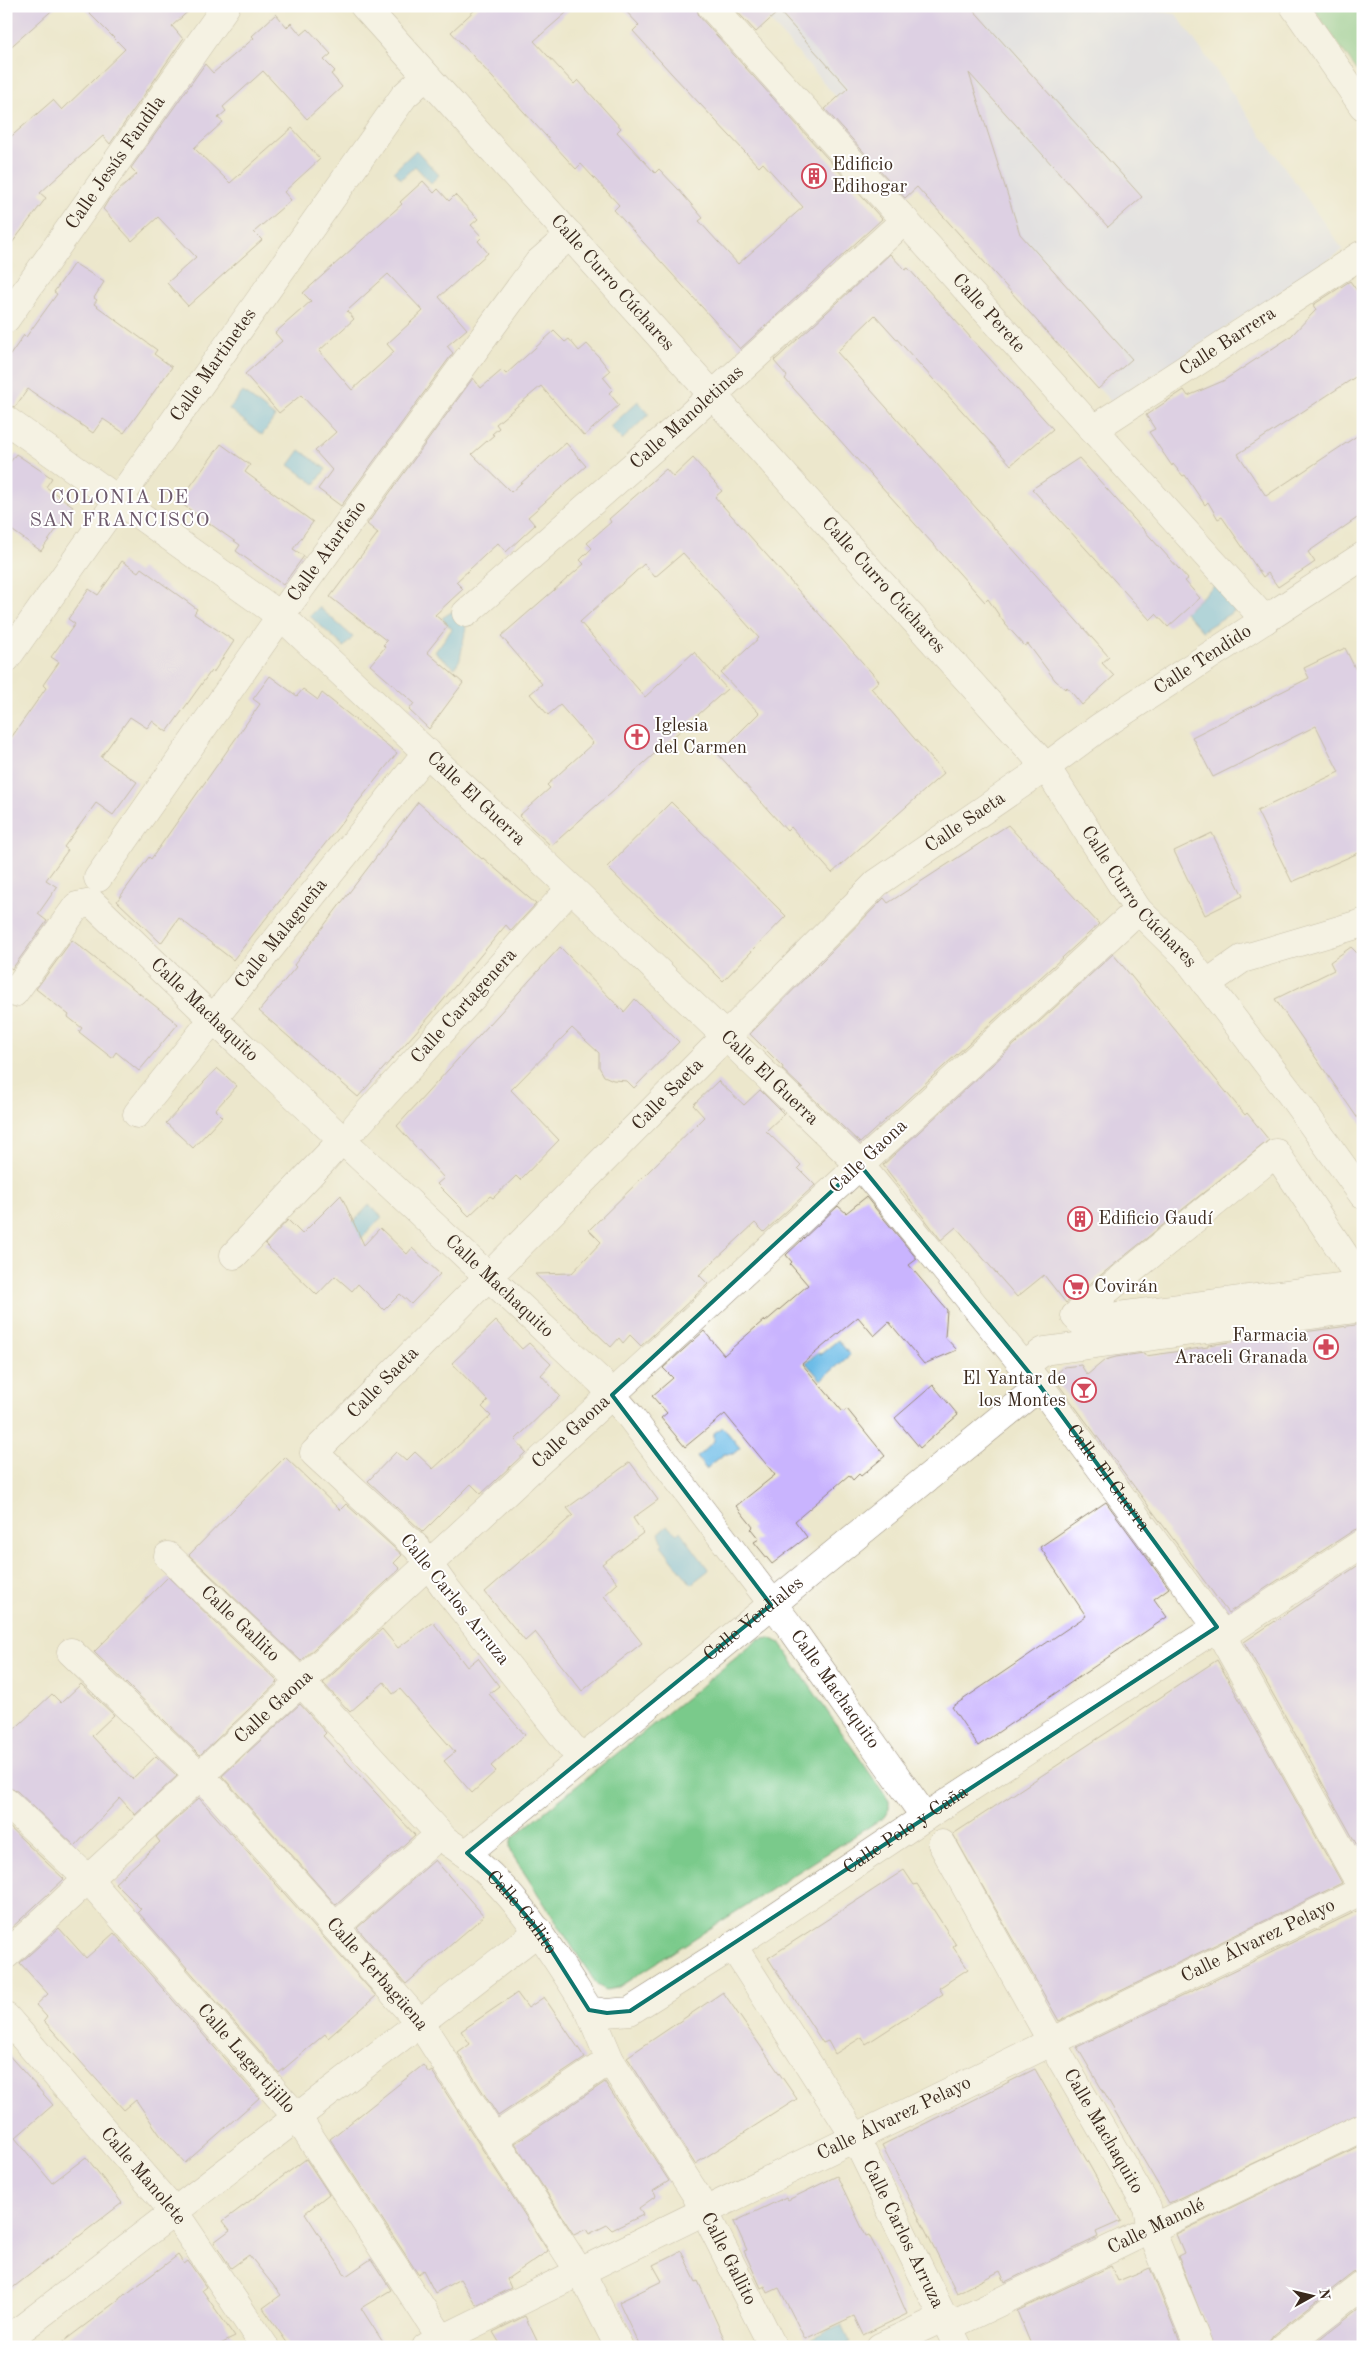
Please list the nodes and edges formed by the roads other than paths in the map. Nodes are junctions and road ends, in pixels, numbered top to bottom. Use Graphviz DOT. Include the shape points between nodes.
graph roads {
  1 [pos="226,6"];
  2 [pos="364,6"];
  3 [pos="711,6"];
  4 [pos="1294,6"];
  5 [pos="426,76"];
  6 [pos="1363,106"];
  7 [pos="905,220"];
  8 [pos="570,236"];
  9 [pos="1363,257"];
  10 [pos="6,319"];
  11 [pos="713,395"];
  12 [pos="6,420"];
  13 [pos="1092,430"];
  14 [pos="119,499"];
  15 [pos="1363,556"];
  16 [pos="466,613"];
  17 [pos="281,616"];
  18 [pos="1265,620"];
  19 [pos="6,659"];
  20 [pos="427,752"];
  21 [pos="1046,767"];
  22 [pos="98,878"];
  23 [pos="571,888"];
  24 [pos="1138,910"];
  25 [pos="1363,923"];
  26 [pos="1206,984"];
  27 [pos="14,993"];
  28 [pos="213,1019"];
  29 [pos="726,1036"];
  30 [pos="137,1114"];
  31 [pos="356,1125"];
  32 [pos="331,1152"];
  33 [pos="860,1165"];
  34 [pos="1363,1195"];
  35 [pos="234,1255"];
  36 [pos="488,1277"];
  37 [pos="1363,1284"];
  38 [pos="1363,1308"];
  39 [pos="1032,1376"];
  40 [pos="612,1395"];
  41 [pos="314,1453"];
  42 [pos="1363,1543"];
  43 [pos="168,1556"];
  44 [pos="430,1565"];
  45 [pos="771,1605"];
  46 [pos="1224,1629"];
  47 [pos="71,1652"];
  48 [pos="302,1682"];
  49 [pos="581,1759"];
  50 [pos="200,1775"];
  51 [pos="6,1802"];
  52 [pos="925,1817"];
  53 [pos="429,1844"];
  54 [pos="942,1844"];
  55 [pos="467,1853"];
  56 [pos="88,1879"];
  57 [pos="1363,1890"];
  58 [pos="335,1927"];
  59 [pos="538,1931"];
  60 [pos="733,1946"];
  61 [pos="6,1955"];
  62 [pos="589,2010"];
  63 [pos="6,2017"];
  64 [pos="420,2023"];
  65 [pos="1056,2049"];
  66 [pos="610,2060"];
  67 [pos="297,2117"];
  68 [pos="1363,2127"];
  69 [pos="855,2137"];
  70 [pos="494,2138"];
  71 [pos="705,2210"];
  72 [pos="174,2212"];
  73 [pos="1150,2230"];
  74 [pos="579,2272"];
  75 [pos="1363,2285"];
  76 [pos="951,2330"];
  77 [pos="6,2341"];
  78 [pos="438,2344"];
  79 [pos="265,2347"];
  80 [pos="619,2347"];
  81 [pos="773,2347"];
  82 [pos="880,2347"];
  83 [pos="1200,2347"];
  84 [pos="1283,2347"];
  1 -- 10 [label="street, Calle Jesús Fandila"];
  2 -- 5 [label="street, Calle Curro Cúchares"];
  3 -- 7 [label="street, Calle Perete"];
  4 -- 6 [label="street"];
  5 -- 8 [label="street, Calle Curro Cúchares"];
  5 -- 14 [label="street, Calle Martinetes" via="404,96"];
  7 -- 11 [label="street, Calle Manoletinas"];
  7 -- 13 [label="street, Calle Perete"];
  8 -- 11 [label="street, Calle Curro Cúchares"];
  8 -- 17 [label="street, Calle Atarfeño" via="538,263"];
  9 -- 13 [label="street, Calle Barrera" via="1353,260"];
  11 -- 16 [label="street, Calle Manoletinas"];
  11 -- 21 [label="street, Calle Curro Cúchares"];
  12 -- 14 [label="street, Calle El Guerra"];
  13 -- 18 [label="street, Calle Perete"];
  14 -- 17 [label="street, Calle El Guerra"];
  14 -- 19 [label="street, Calle Martinetes"];
  15 -- 18 [label="street, Calle Tendido"];
  17 -- 20 [label="street, Calle El Guerra"];
  17 -- 22 [label="street, Calle Atarfeño"];
  18 -- 21 [label="street, Calle Tendido" via="1100,727"];
  20 -- 23 [label="street, Calle El Guerra"];
  20 -- 28 [label="street, Calle Malagueña"];
  21 -- 24 [label="street, Calle Curro Cúchares"];
  21 -- 29 [label="street, Calle Saeta" via="877,883"];
  23 -- 29 [label="street, Calle El Guerra"];
  23 -- 31 [label="street, Calle Cartagenera"];
  24 -- 26 [label="street, Calle Curro Cúchares" via="1186,956"];
  24 -- 33 [label="street, Calle Gaona"];
  25 -- 26 [label="street" via="1242,959"];
  26 -- 34 [label="street, Calle Curro Cúchares"];
  27 -- 28 [label="street, Calle Machaquito" via="77,906 92,903"];
  28 -- 30 [label="street, Calle Malagueña"];
  28 -- 36 [label="street, Calle Machaquito"];
  29 -- 33 [label="street, Calle El Guerra"];
  29 -- 36 [label="street, Calle Saeta"];
  32 -- 35 [label="street"];
  33 -- 39 [label="street, Calle El Guerra"];
  33 -- 40 [label="street, Calle Gaona"];
  36 -- 40 [label="street, Calle Machaquito"];
  36 -- 41 [label="street, Calle Saeta"];
  37 -- 37 [label="street" via="1080,1321 1075,1316 1276,1153"];
  38 -- 39 [label="street, Calle Verdiales" via="1044,1351"];
  39 -- 45 [label="street, Calle Verdiales"];
  39 -- 46 [label="street, Calle El Guerra"];
  40 -- 44 [label="street, Calle Gaona"];
  40 -- 45 [label="street, Calle Machaquito"];
  41 -- 44 [label="street, Calle Carlos Arruza" via="417,1548"];
  42 -- 46 [label="street, Calle Polo y Caña"];
  43 -- 48 [label="street, Calle Gallito"];
  44 -- 48 [label="street, Calle Gaona"];
  44 -- 49 [label="street, Calle Carlos Arruza"];
  45 -- 49 [label="street, Calle Verdiales"];
  45 -- 52 [label="street, Calle Machaquito" via="794,1632"];
  46 -- 52 [label="street, Calle Polo y Caña"];
  46 -- 57 [label="street, Calle El Guerra"];
  47 -- 50 [label="street, Calle Yerbagüena"];
  48 -- 50 [label="street, Calle Gaona"];
  48 -- 55 [label="street, Calle Gallito" via="445,1840"];
  49 -- 55 [label="street, Calle Verdiales"];
  50 -- 56 [label="street, Calle Gaona"];
  50 -- 58 [label="street, Calle Yerbagüena"];
  51 -- 56 [label="street, Calle Lagartijillo"];
  52 -- 60 [label="street, Calle Polo y Caña"];
  53 -- 58 [label="street"];
  54 -- 65 [label="street, Calle Machaquito"];
  55 -- 59 [label="street, Calle Gallito" via="493,1877"];
  56 -- 61 [label="street, Calle Gaona"];
  56 -- 67 [label="street, Calle Lagartijillo"];
  57 -- 65 [label="street, Calle Álvarez Pelayo"];
  58 -- 64 [label="street, Calle Yerbagüena"];
  59 -- 62 [label="street, Calle Gallito"];
  59 -- 64 [label="street"];
  60 -- 62 [label="street, Calle Polo y Caña" via="630,2011 608,2014"];
  60 -- 69 [label="street, Calle Carlos Arruza"];
  62 -- 66 [label="street, Calle Gallito"];
  63 -- 72 [label="street, Calle Manolete"];
  64 -- 67 [label="street"];
  64 -- 70 [label="street, Calle Yerbagüena"];
  65 -- 69 [label="street, Calle Álvarez Pelayo"];
  65 -- 73 [label="street, Calle Machaquito" via="1147,2207"];
  66 -- 70 [label="street"];
  66 -- 71 [label="street, Calle Gallito"];
  67 -- 72 [label="street"];
  67 -- 78 [label="street, Calle Lagartijillo"];
  68 -- 73 [label="street, Calle Manolé"];
  69 -- 71 [label="street, Calle Álvarez Pelayo"];
  69 -- 76 [label="street, Calle Carlos Arruza"];
  70 -- 74 [label="street, Calle Yerbagüena"];
  71 -- 74 [label="street, Calle Álvarez Pelayo"];
  71 -- 81 [label="street, Calle Gallito"];
  72 -- 77 [label="street"];
  72 -- 79 [label="street, Calle Manolete"];
  73 -- 76 [label="street, Calle Manolé"];
  73 -- 83 [label="street, Calle Machaquito"];
  74 -- 78 [label="street, Calle Álvarez Pelayo"];
  74 -- 80 [label="street, Calle Yerbagüena"];
  75 -- 84 [label="street"];
  76 -- 82 [label="street, Calle Manolé"];
}
